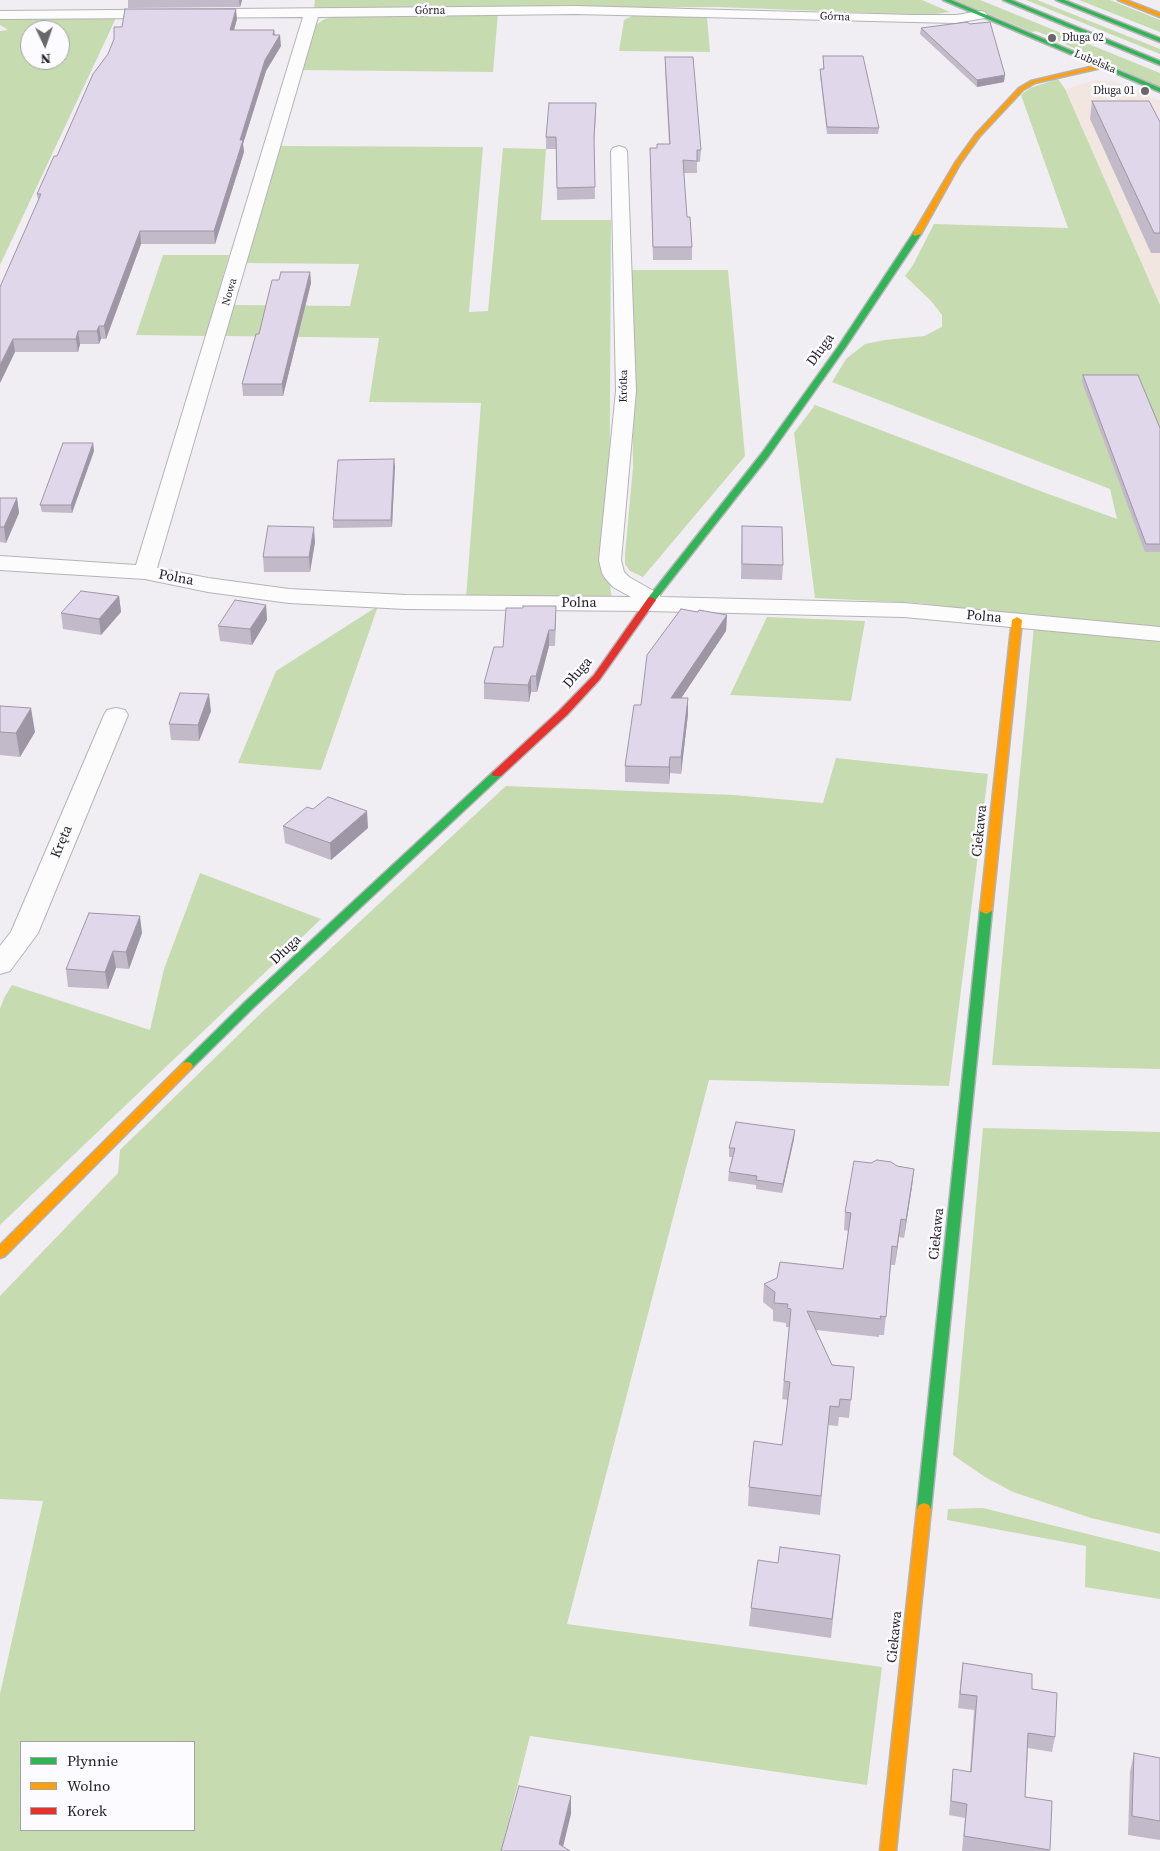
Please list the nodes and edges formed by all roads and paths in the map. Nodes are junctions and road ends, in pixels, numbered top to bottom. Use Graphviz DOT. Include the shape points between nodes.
graph roads {
  1 [pos="946,0"];
  2 [pos="1006,0"];
  3 [pos="1059,0"];
  4 [pos="1121,0"];
  5 [pos="312,12"];
  6 [pos="0,15"];
  7 [pos="980,15"];
  8 [pos="1160,15"];
  9 [pos="1160,40"];
  10 [pos="1160,63"];
  11 [pos="1103,66"];
  12 [pos="1160,90"];
  13 [pos="620,151"];
  14 [pos="0,563"];
  15 [pos="145,572"];
  16 [pos="650,601"];
  17 [pos="1017,620"];
  18 [pos="1160,634"];
  19 [pos="116,715"];
  20 [pos="0,965"];
  21 [pos="0,1253"];
  22 [pos="888,1851"];
  1 -- 7 [label="main road, Lubelska"];
  2 -- 10 [label="main road"];
  3 -- 9 [label="main road"];
  4 -- 8 [label="main road"];
  5 -- 6 [label="street, Górna"];
  5 -- 7 [label="street, Górna" via="604,10 913,19 956,19"];
  5 -- 15 [label="street, Nowa"];
  7 -- 11 [label="main road, Lubelska"];
  11 -- 12 [label="main road, Lubelska"];
  11 -- 16 [label="main road, Długa" via="1033,82 1021,89 978,135 957,164 908,250 841,348 765,455"];
  13 -- 16 [label="street, Krótka" via="626,391 610,560 613,572 621,582"];
  14 -- 15 [label="street, Polna"];
  15 -- 16 [label="street, Polna" via="289,596 406,602"];
  16 -- 17 [label="street, Polna" via="904,610"];
  16 -- 21 [label="main road, Długa" via="597,677 563,713 250,1004"];
  17 -- 18 [label="street, Polna"];
  17 -- 22 [label="main road, Ciekawa"];
  19 -- 20 [label="street, Kręta" via="24,933"];
}
